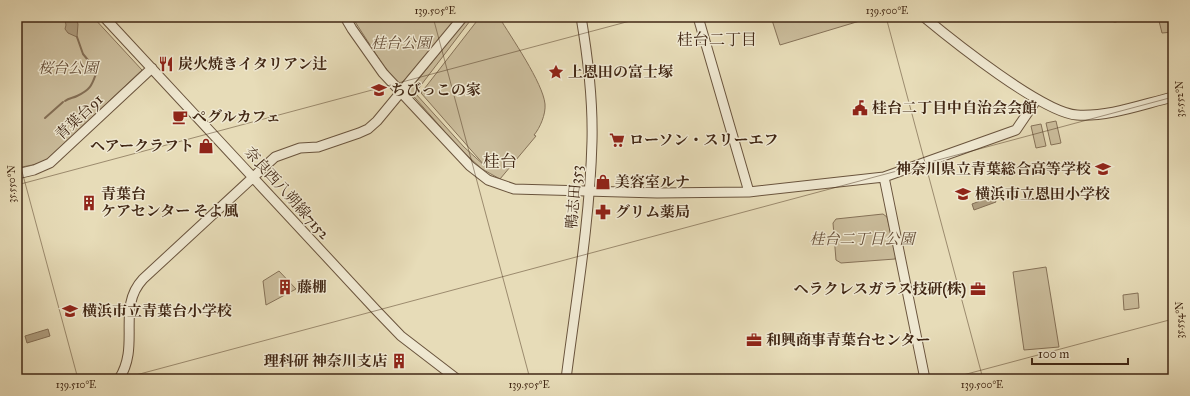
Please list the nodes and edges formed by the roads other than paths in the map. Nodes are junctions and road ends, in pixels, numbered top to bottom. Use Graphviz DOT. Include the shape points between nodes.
graph roads {
  1 [pos="104,17"];
  2 [pos="345,17"];
  3 [pos="464,17"];
  4 [pos="581,17"];
  5 [pos="698,17"];
  6 [pos="924,17"];
  7 [pos="152,68"];
  8 [pos="401,92"];
  9 [pos="1173,97"];
  10 [pos="1037,99"];
  11 [pos="17,174"];
  12 [pos="884,177"];
  13 [pos="254,178"];
  14 [pos="590,192"];
  15 [pos="749,192"];
  16 [pos="119,379"];
  17 [pos="457,379"];
  18 [pos="566,379"];
  19 [pos="925,379"];
  1 -- 7 [label="street, 奈良西八朔線7152"];
  2 -- 8 [label="street" via="375,63"];
  3 -- 8 [label="street"];
  4 -- 14 [label="street, 鴨志田353 / 鴨志田353" via="588,55 592,106"];
  5 -- 15 [label="street"];
  6 -- 10 [label="street"];
  7 -- 11 [label="street, 青葉台91" via="50,163"];
  7 -- 13 [label="street, 奈良西八朔線7152"];
  8 -- 13 [label="street" via="368,129 318,147 282,153 274,157"];
  8 -- 14 [label="street" via="470,166 488,180 514,189"];
  9 -- 10 [label="street" via="1091,115 1059,111"];
  10 -- 12 [label="street" via="1016,130"];
  12 -- 15 [label="street"];
  12 -- 19 [label="street"];
  13 -- 16 [label="street" via="135,287 129,307 128,358"];
  13 -- 17 [label="street, 奈良西八朔線7152" via="401,336"];
  14 -- 15 [label="street"];
  14 -- 18 [label="street, 鴨志田353 / 鴨志田353"];
}
